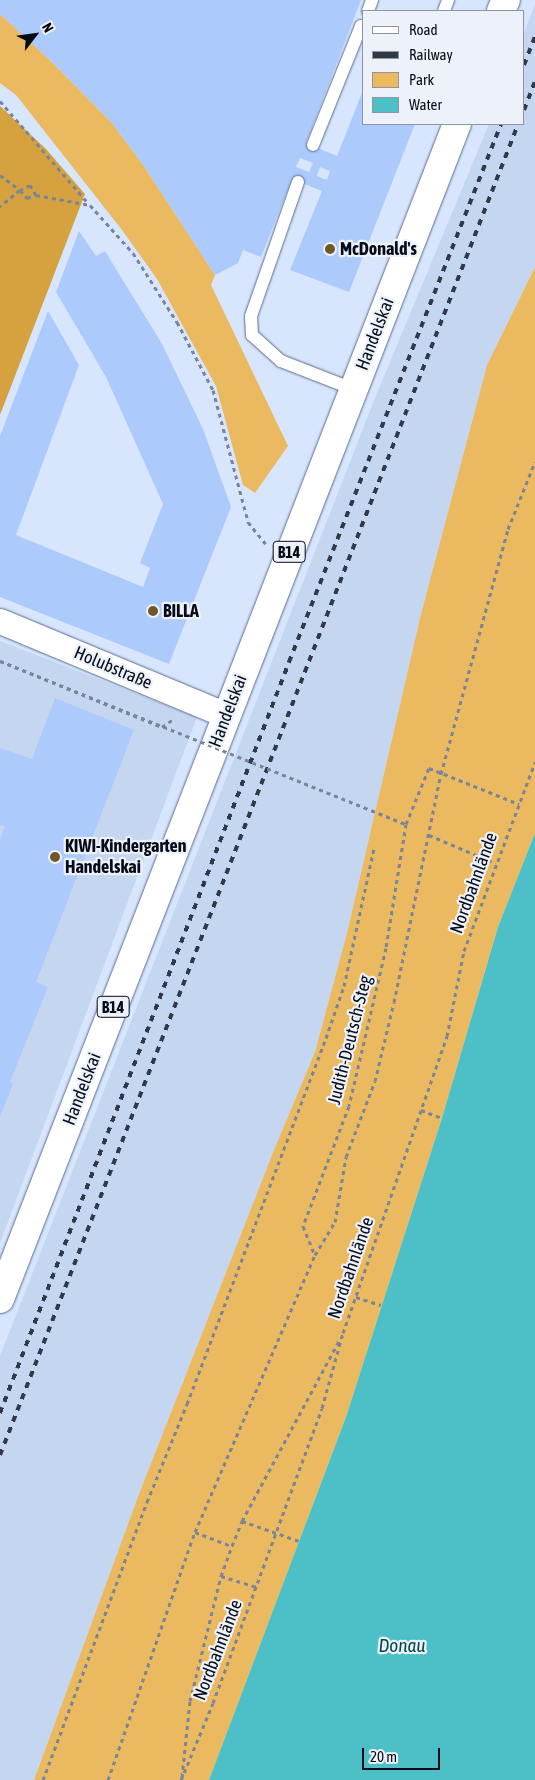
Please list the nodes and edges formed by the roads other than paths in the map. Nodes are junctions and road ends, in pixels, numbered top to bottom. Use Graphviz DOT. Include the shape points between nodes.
graph roads {
  1 [pos="362,27"];
  2 [pos="457,125"];
  3 [pos="313,145"];
  4 [pos="298,182"];
  5 [pos="353,389"];
  6 [pos="0,621"];
  7 [pos="226,716"];
  8 [pos="0,1298"];
  1 -- 3 [label="lane"];
  2 -- 5 [label="main road, Handelskai / B14"];
  4 -- 5 [label="lane" via="251,316 252,335 281,361"];
  5 -- 7 [label="main road, Handelskai / B14"];
  6 -- 7 [label="street, Holubstraße"];
  7 -- 8 [label="main road, Handelskai / B14"];
}
